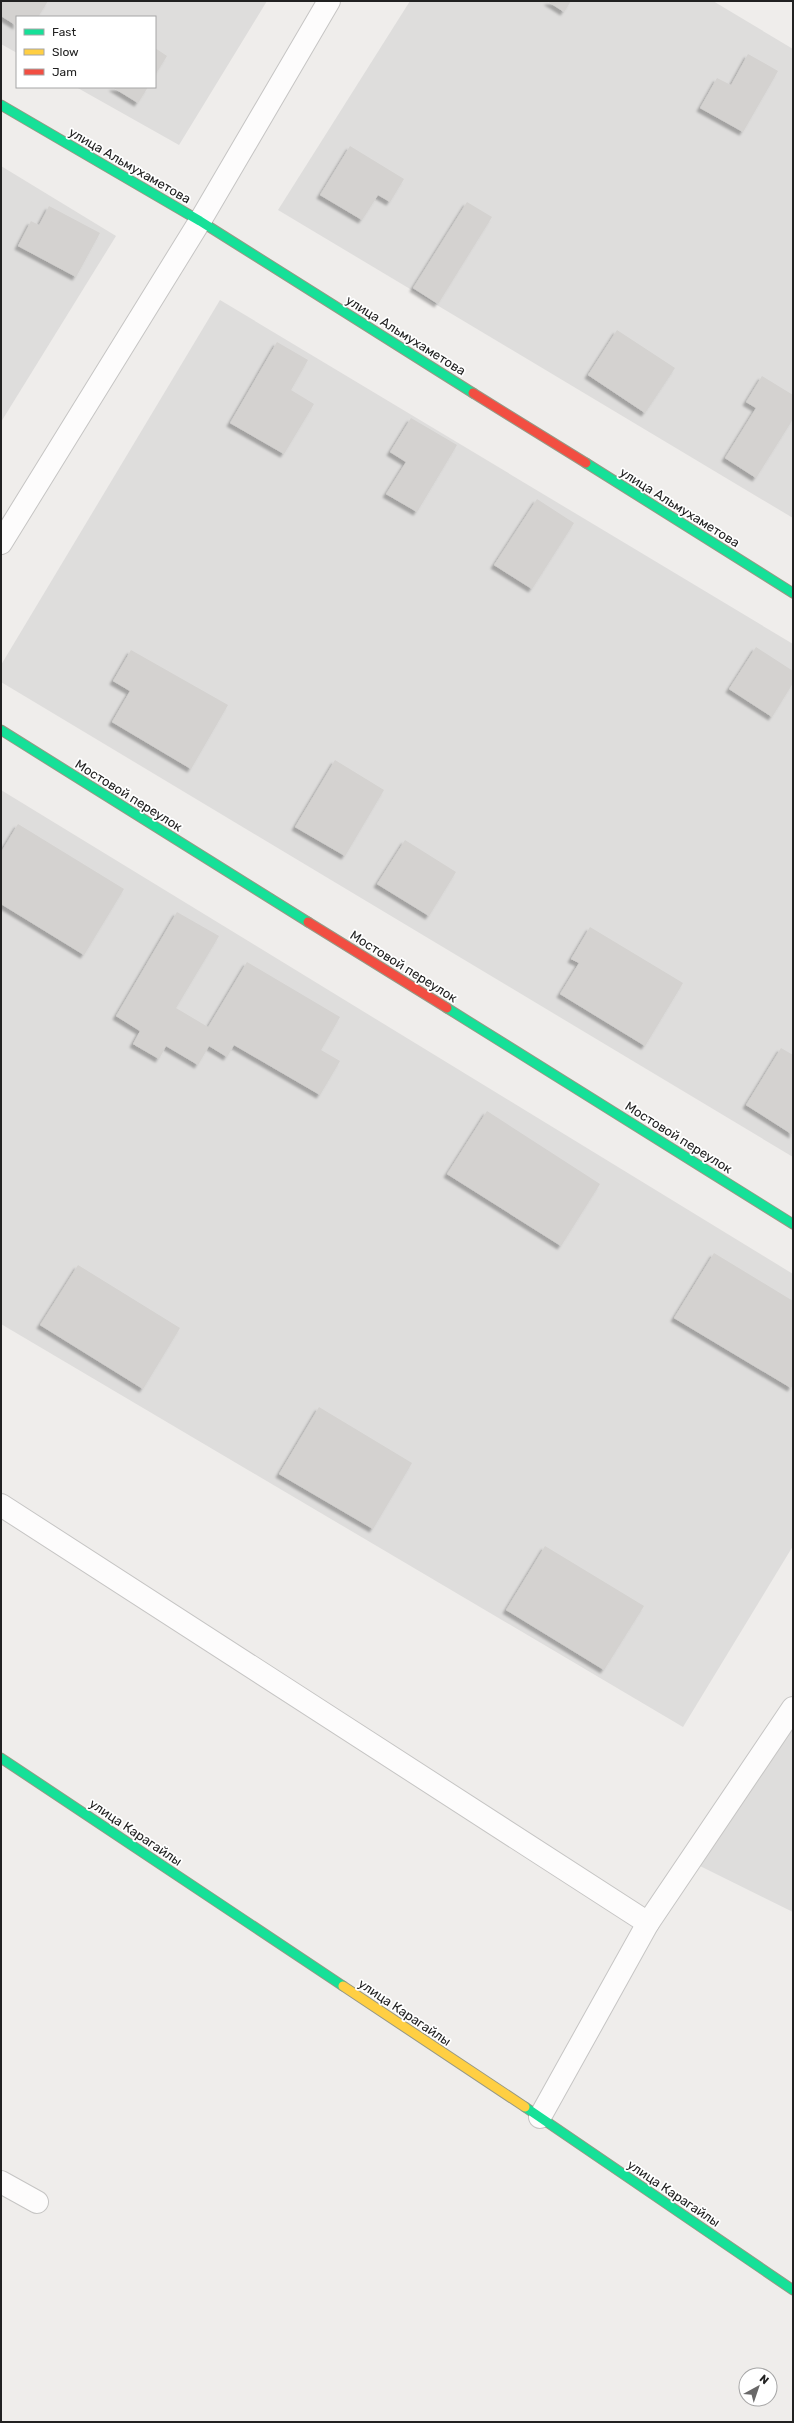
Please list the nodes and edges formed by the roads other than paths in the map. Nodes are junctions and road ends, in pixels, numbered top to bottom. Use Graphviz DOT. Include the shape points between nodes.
graph roads {
  1 [pos="329,1"];
  2 [pos="1,105"];
  3 [pos="200,221"];
  4 [pos="1,543"];
  5 [pos="793,593"];
  6 [pos="1,730"];
  7 [pos="793,1224"];
  8 [pos="1,1505"];
  9 [pos="793,1708"];
  10 [pos="1,1758"];
  11 [pos="648,1923"];
  12 [pos="540,2117"];
  13 [pos="1,2182"];
  14 [pos="37,2202"];
  15 [pos="793,2290"];
  1 -- 3 [label="street"];
  2 -- 3 [label="street, улица Альмухаметова"];
  3 -- 4 [label="street"];
  3 -- 5 [label="street, улица Альмухаметова"];
  6 -- 7 [label="street, Мостовой переулок"];
  8 -- 11 [label="street"];
  9 -- 11 [label="street"];
  10 -- 12 [label="street, улица Карагайлы"];
  11 -- 12 [label="street"];
  12 -- 15 [label="street, улица Карагайлы"];
  13 -- 14 [label="street"];
}
